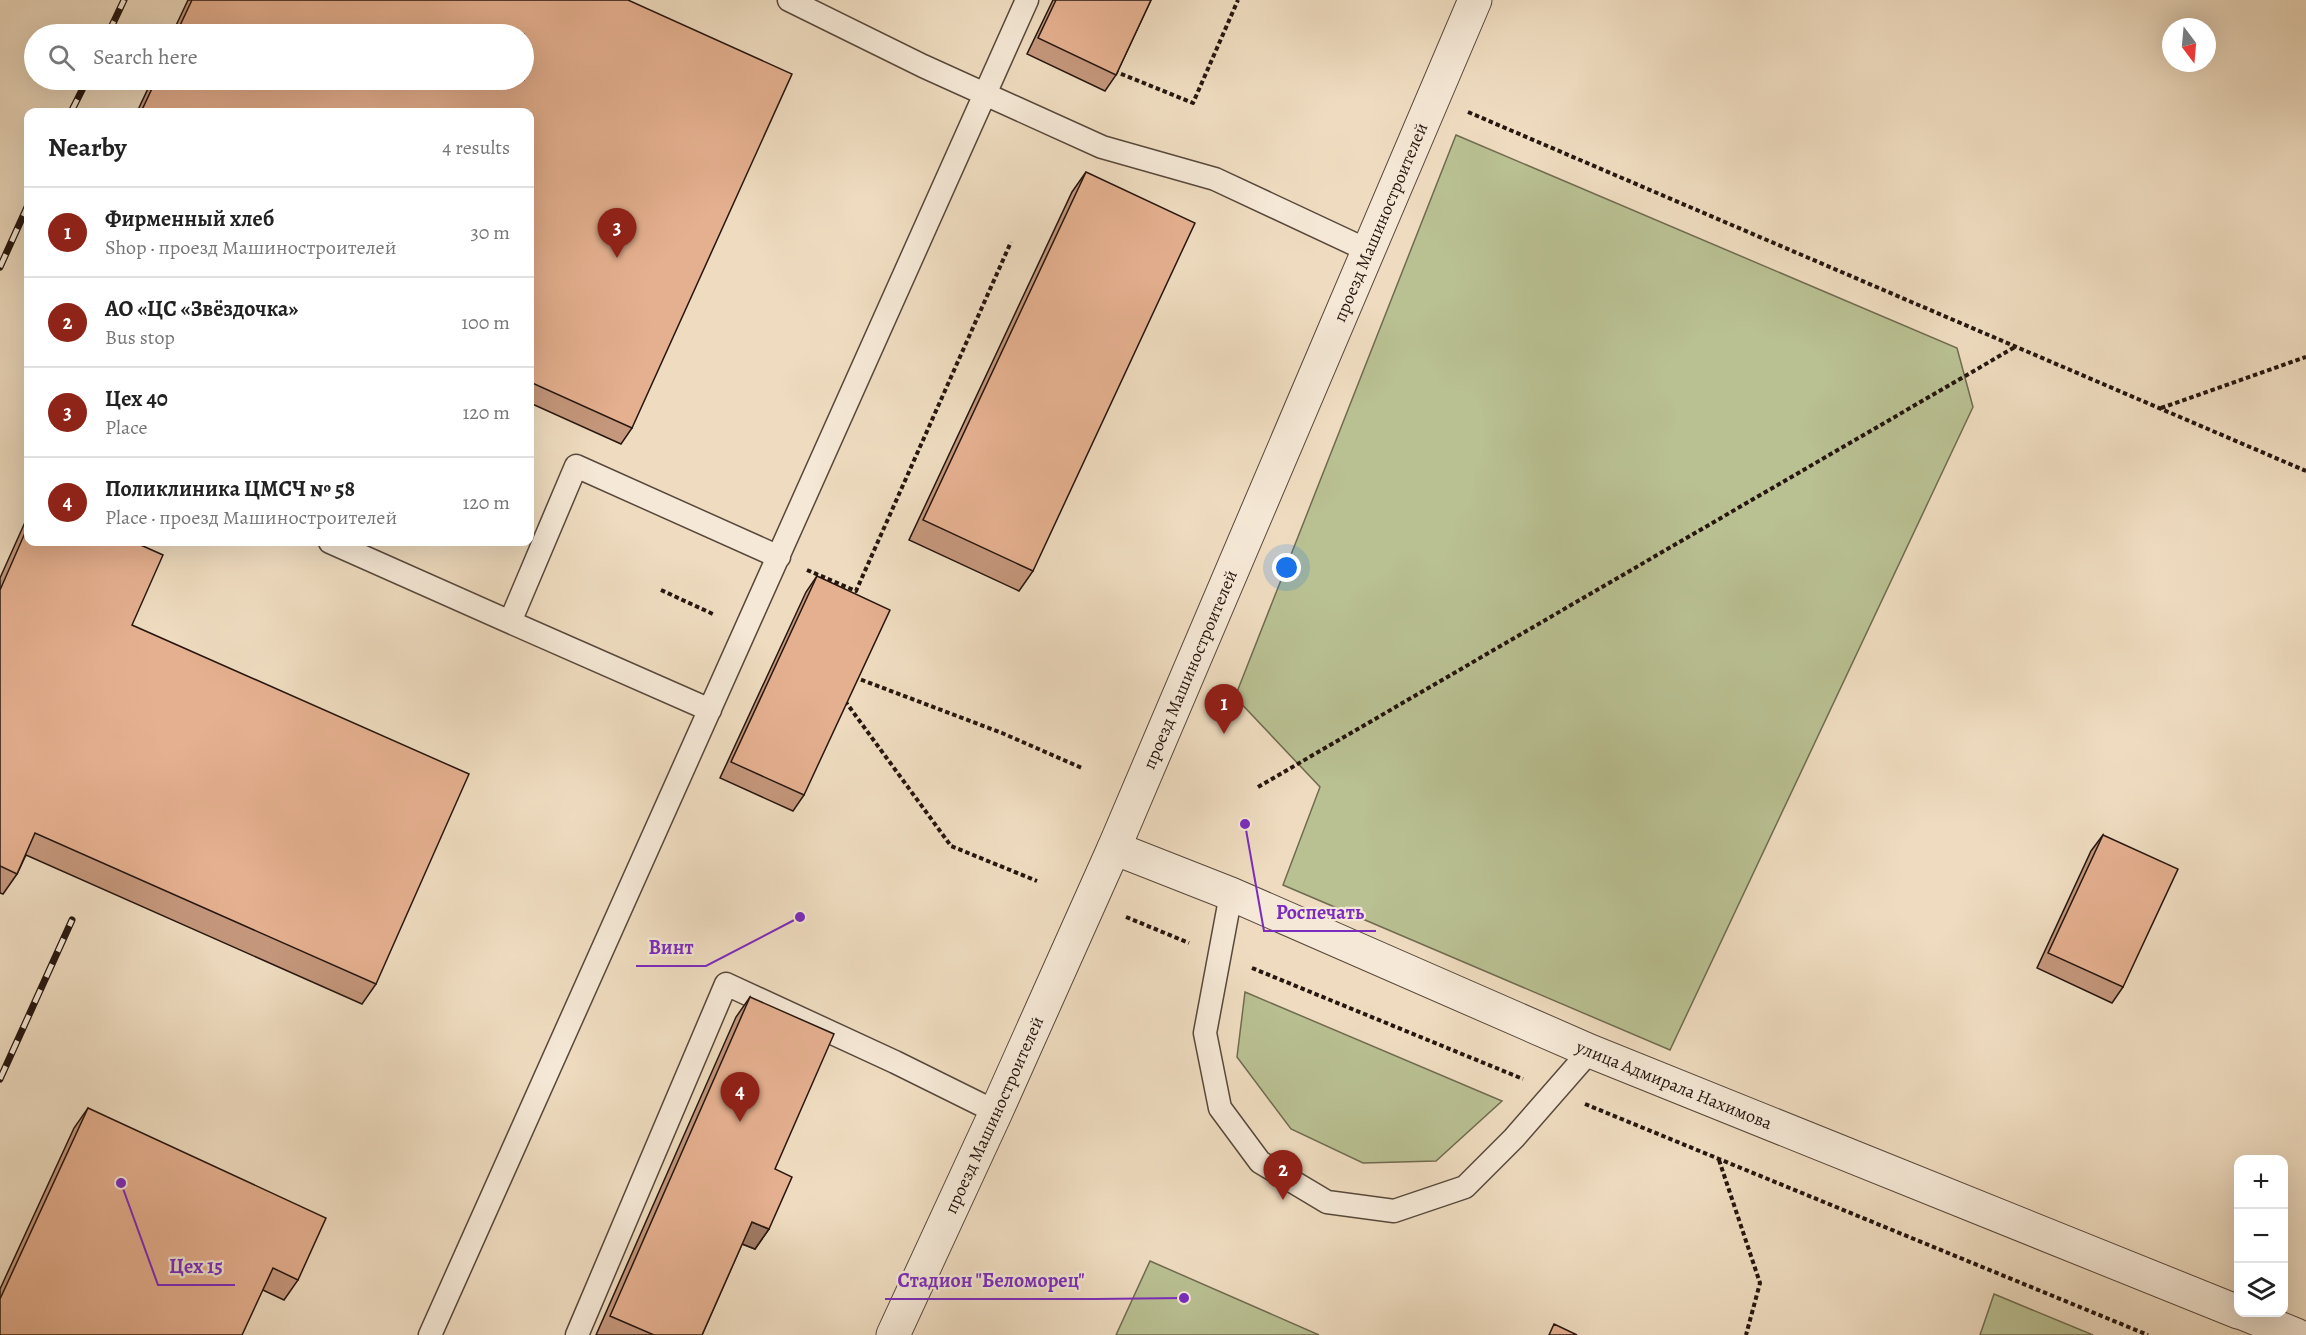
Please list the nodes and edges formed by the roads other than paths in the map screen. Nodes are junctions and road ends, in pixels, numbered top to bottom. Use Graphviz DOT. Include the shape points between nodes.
graph roads {
  1 [pos="789,0"];
  2 [pos="1027,0"];
  3 [pos="1475,0"];
  4 [pos="986,93"];
  5 [pos="1369,251"];
  6 [pos="339,546"];
  7 [pos="779,557"];
  8 [pos="510,622"];
  9 [pos="710,711"];
  10 [pos="1114,848"];
  11 [pos="1232,894"];
  12 [pos="1590,1051"];
  13 [pos="996,1112"];
  14 [pos="2234,1310"];
  15 [pos="2251,1317"];
  16 [pos="430,1335"];
  17 [pos="577,1335"];
  18 [pos="893,1335"];
  19 [pos="2296,1335"];
  1 -- 4 [label="lane"];
  2 -- 4 [label="lane"];
  3 -- 5 [label="street, проезд Машиностроителей"];
  4 -- 5 [label="lane" via="1102,147 1215,179"];
  4 -- 7 [label="lane"];
  5 -- 10 [label="street, проезд Машиностроителей"];
  6 -- 8 [label="lane"];
  7 -- 8 [label="lane" via="576,466"];
  7 -- 9 [label="lane"];
  8 -- 9 [label="lane"];
  9 -- 16 [label="lane"];
  10 -- 11 [label="street, улица Адмирала Нахимова"];
  10 -- 13 [label="street, проезд Машиностроителей"];
  11 -- 12 [label="street, улица Адмирала Нахимова"];
  11 -- 12 [label="lane" via="1205,1033 1220,1108 1260,1162 1328,1202 1394,1211 1465,1187"];
  12 -- 14 [label="street, улица Адмирала Нахимова"];
  13 -- 17 [label="lane" via="726,984"];
  13 -- 18 [label="street, проезд Машиностроителей"];
  15 -- 19 [label="street, улица Адмирала Нахимова"];
}
